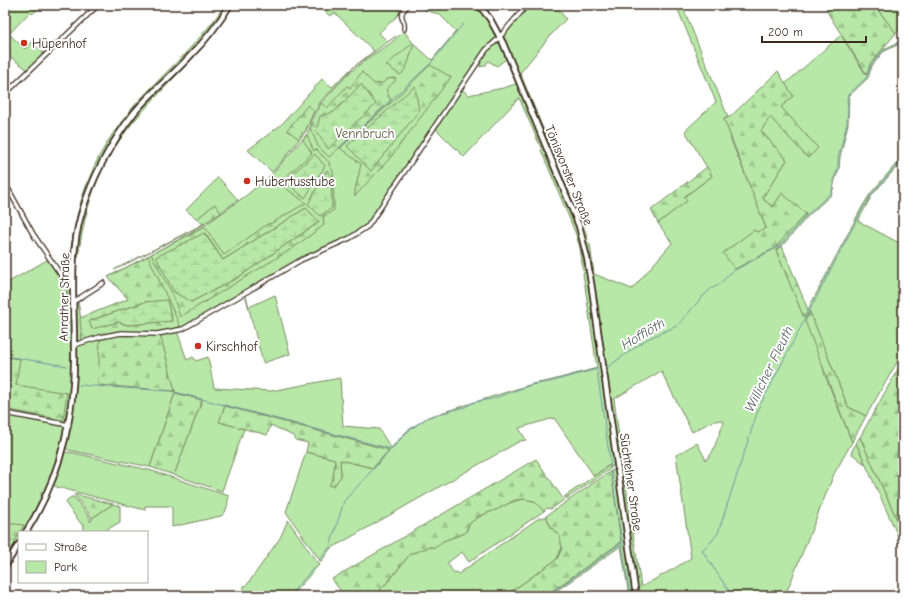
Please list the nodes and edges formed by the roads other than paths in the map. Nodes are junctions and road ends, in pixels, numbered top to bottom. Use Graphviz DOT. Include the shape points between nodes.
graph roads {
  1 [pos="98,5"];
  2 [pos="230,5"];
  3 [pos="408,5"];
  4 [pos="479,5"];
  5 [pos="527,5"];
  6 [pos="404,29"];
  7 [pos="500,36"];
  8 [pos="5,94"];
  9 [pos="5,183"];
  10 [pos="73,276"];
  11 [pos="103,283"];
  12 [pos="73,302"];
  13 [pos="74,345"];
  14 [pos="603,368"];
  15 [pos="5,413"];
  16 [pos="69,425"];
  17 [pos="27,531"];
  18 [pos="18,546"];
  19 [pos="5,566"];
  20 [pos="636,596"];
  1 -- 8 [label="street"];
  2 -- 10 [label="main road, Anrather Straße" via="211,33 135,113 104,158 81,217"];
  3 -- 6 [label="street" via="401,16"];
  4 -- 7 [label="main road, Tönisvorster Straße"];
  5 -- 7 [label="street"];
  7 -- 13 [label="street" via="486,50 368,226 350,238 301,260 183,329 157,334 121,333"];
  7 -- 14 [label="main road, Tönisvorster Straße" via="579,226 587,258"];
  9 -- 10 [label="street" via="33,234 57,269 62,275"];
  10 -- 12 [label="main road, Anrather Straße"];
  11 -- 12 [label="street"];
  12 -- 13 [label="main road, Anrather Straße"];
  13 -- 16 [label="main road, Anrather Straße" via="73,400"];
  14 -- 20 [label="main road, Süchtelner Straße"];
  15 -- 16 [label="street"];
  16 -- 17 [label="main road, Anrather Straße" via="50,486"];
  18 -- 19 [label="main road"];
}
